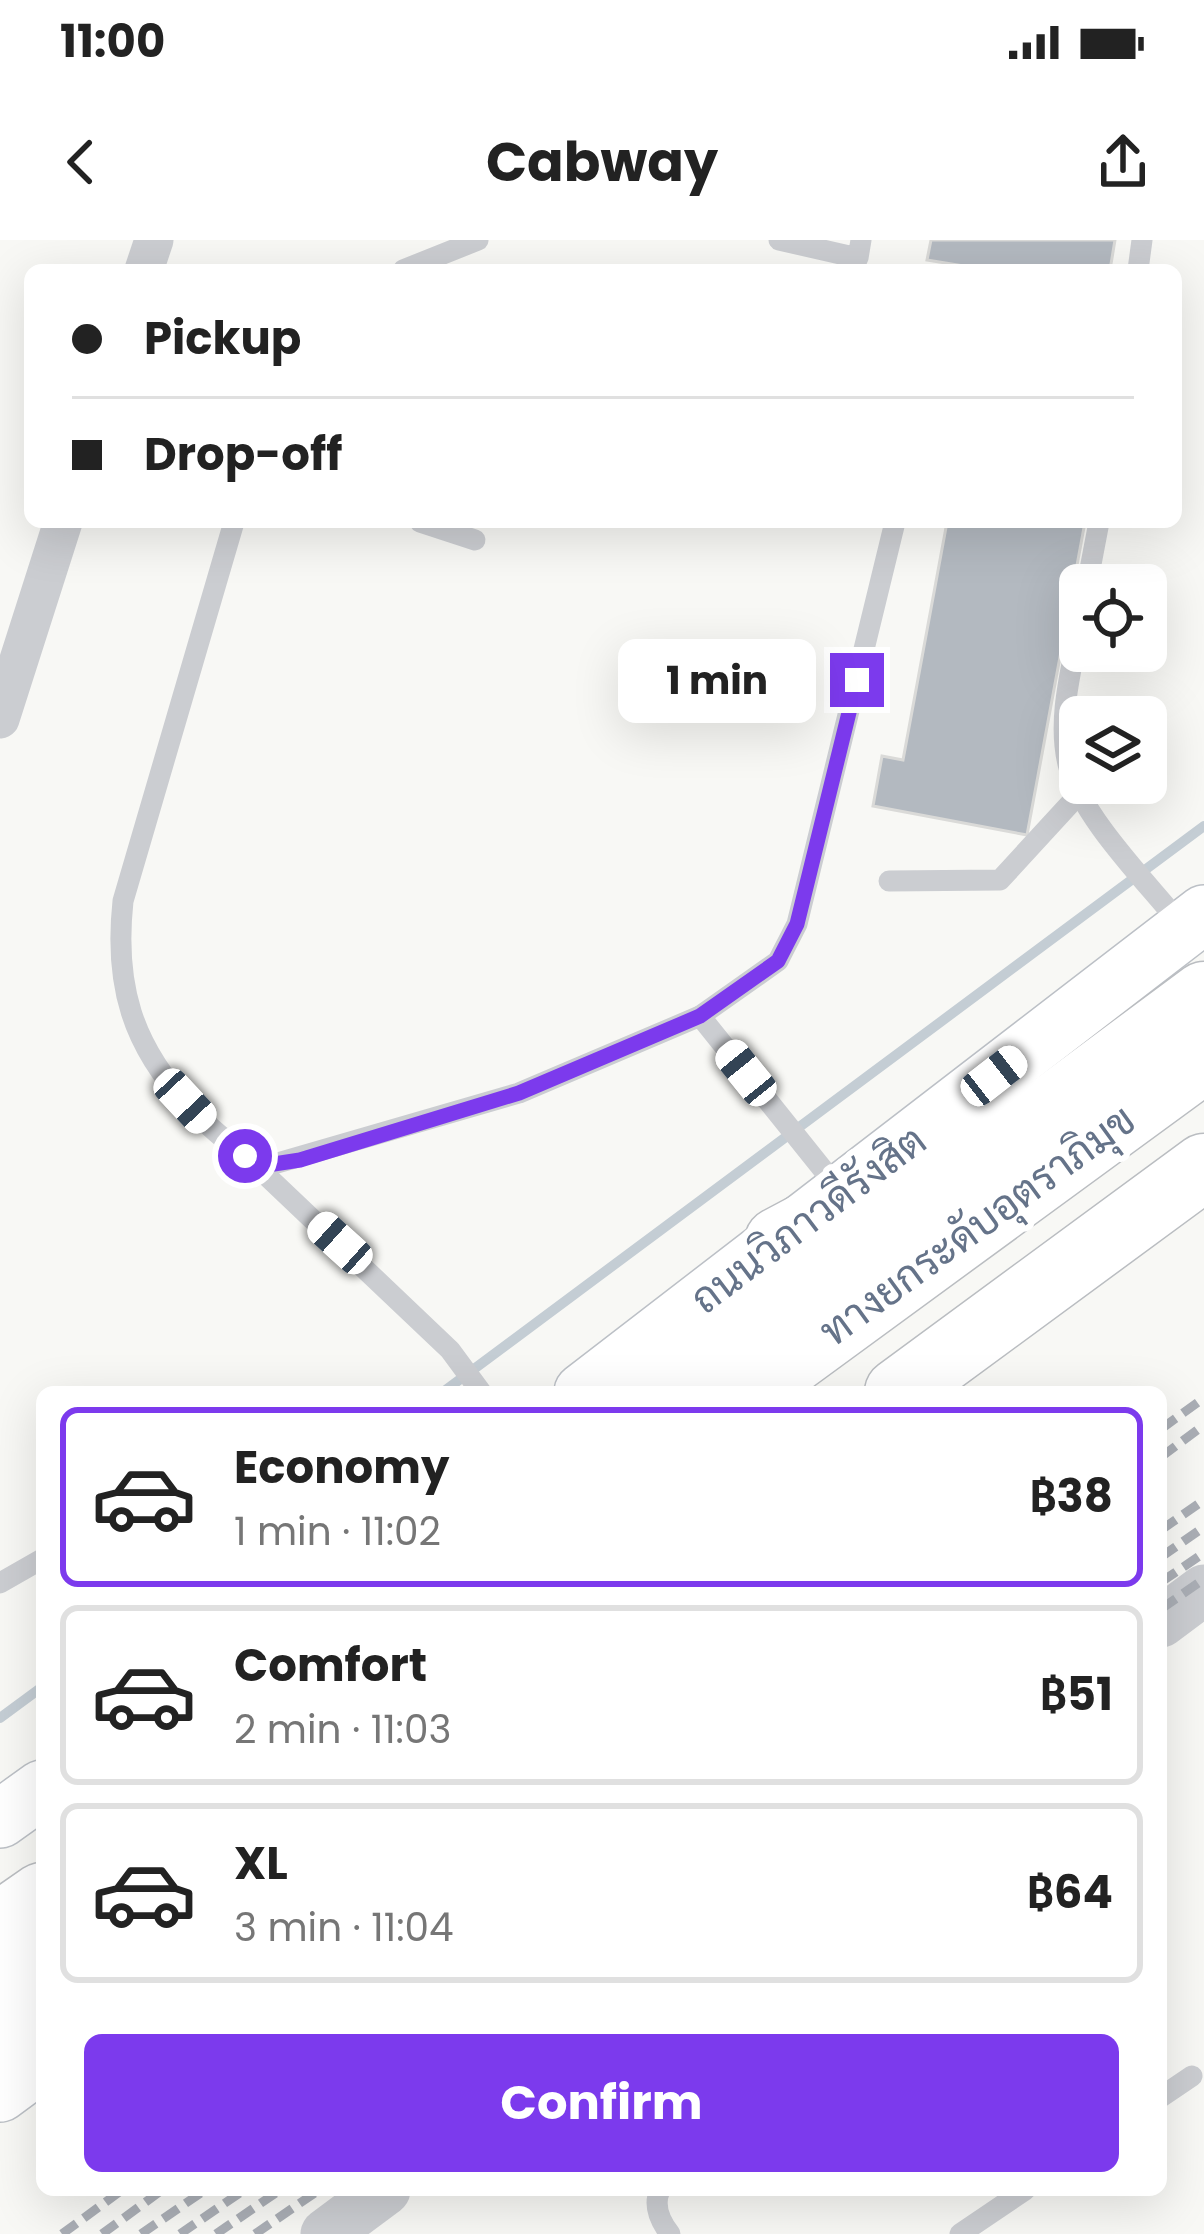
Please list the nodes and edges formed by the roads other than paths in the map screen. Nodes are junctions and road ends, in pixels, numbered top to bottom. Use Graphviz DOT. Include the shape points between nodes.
graph roads {
  1 [pos="478,240"];
  2 [pos="779,240"];
  3 [pos="859,256"];
  4 [pos="419,264"];
  5 [pos="60,528"];
  6 [pos="232,528"];
  7 [pos="438,528"];
  8 [pos="894,528"];
  9 [pos="1098,528"];
  10 [pos="475,540"];
  11 [pos="1091,564"];
  12 [pos="0,718"];
  13 [pos="1070,804"];
  14 [pos="1087,804"];
  15 [pos="889,880"];
  16 [pos="1183,915"];
  17 [pos="1204,995"];
  18 [pos="700,1016"];
  19 [pos="1204,1059"];
  20 [pos="1094,1073"];
  21 [pos="1204,1113"];
  22 [pos="245,1156"];
  23 [pos="827,1174"];
  24 [pos="1194,1188"];
  25 [pos="778,1240"];
  26 [pos="477,1386"];
  27 [pos="591,1386"];
  28 [pos="677,1386"];
  29 [pos="757,1386"];
  30 [pos="826,1386"];
  31 [pos="907,1386"];
  32 [pos="956,1386"];
  33 [pos="36,1562"];
  34 [pos="0,1583"];
  35 [pos="1204,1590"];
  36 [pos="1167,1618"];
  37 [pos="36,1793"];
  38 [pos="0,1819"];
  39 [pos="36,1865"];
  40 [pos="0,1890"];
  41 [pos="36,1900"];
  42 [pos="0,1925"];
  43 [pos="36,1958"];
  44 [pos="0,1985"];
  45 [pos="36,2023"];
  46 [pos="0,2049"];
  47 [pos="36,2066"];
  48 [pos="1192,2076"];
  49 [pos="0,2093"];
  50 [pos="1167,2093"];
  51 [pos="377,2196"];
  52 [pos="657,2196"];
  53 [pos="1015,2196"];
  54 [pos="326,2234"];
  55 [pos="670,2234"];
  56 [pos="960,2234"];
  1 -- 4 [label="lane"];
  2 -- 3 [label="lane"];
  5 -- 12 [label="street"];
  6 -- 22 [label="lane" via="133,853 118,943 134,1031 158,1073"];
  7 -- 10 [label="lane"];
  8 -- 18 [label="lane" via="797,924 778,961"];
  9 -- 11 [label="lane"];
  13 -- 15 [label="lane" via="1000,880"];
  14 -- 16 [label="lane"];
  16 -- 23 [label="main road, ถนนวิภาวดีรังสิต"];
  17 -- 20 [label="highway, ถนนวิภาวดีรังสิต"];
  18 -- 22 [label="lane" via="519,1093 300,1160"];
  18 -- 23 [label="lane"];
  19 -- 29 [label="highway, ทางยกระดับอุตราภิมุข"];
  20 -- 25 [label="highway"];
  20 -- 28 [label="highway, ถนนวิภาวดีรังสิต"];
  21 -- 30 [label="highway, ทางยกระดับอุตราภิมุข"];
  22 -- 26 [label="lane" via="450,1350"];
  23 -- 25 [label="main road, ถนนวิภาวดีรังสิต"];
  24 -- 31 [label="highway"];
  24 -- 32 [label="highway"];
  25 -- 27 [label="main road, ถนนวิภาวดีรังสิต"];
  33 -- 34 [label="lane"];
  35 -- 36 [label="street"];
  37 -- 38 [label="main road"];
  39 -- 40 [label="highway"];
  41 -- 42 [label="highway"];
  43 -- 44 [label="highway"];
  45 -- 46 [label="highway"];
  47 -- 49 [label="main road"];
  48 -- 50 [label="lane"];
  51 -- 54 [label="street"];
  52 -- 55 [label="lane"];
  53 -- 56 [label="lane"];
}
